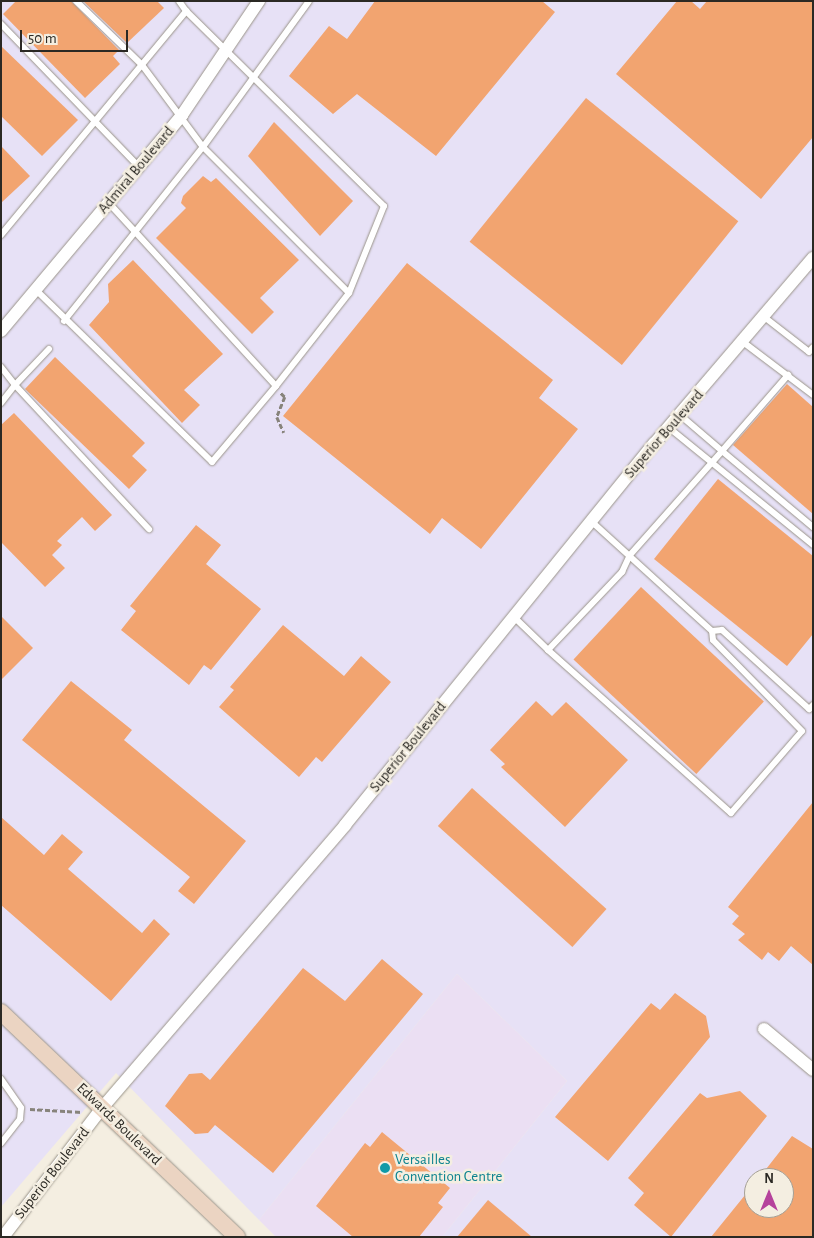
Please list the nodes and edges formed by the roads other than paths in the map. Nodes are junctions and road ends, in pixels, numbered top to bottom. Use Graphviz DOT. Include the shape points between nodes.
graph roads {
  1 [pos="76,1"];
  2 [pos="179,1"];
  3 [pos="259,1"];
  4 [pos="309,1"];
  5 [pos="186,11"];
  6 [pos="1,24"];
  7 [pos="226,51"];
  8 [pos="142,65"];
  9 [pos="253,74"];
  10 [pos="182,115"];
  11 [pos="91,121"];
  12 [pos="202,147"];
  13 [pos="139,167"];
  14 [pos="109,203"];
  15 [pos="136,232"];
  16 [pos="1,235"];
  17 [pos="813,258"];
  18 [pos="36,290"];
  19 [pos="349,293"];
  20 [pos="763,316"];
  21 [pos="64,321"];
  22 [pos="3,326"];
  23 [pos="743,342"];
  24 [pos="49,349"];
  25 [pos="812,352"];
  26 [pos="1,367"];
  27 [pos="788,375"];
  28 [pos="15,385"];
  29 [pos="276,386"];
  30 [pos="813,395"];
  31 [pos="1,403"];
  32 [pos="680,415"];
  33 [pos="668,427"];
  34 [pos="722,451"];
  35 [pos="712,462"];
  36 [pos="591,521"];
  37 [pos="813,527"];
  38 [pos="148,529"];
  39 [pos="813,545"];
  40 [pos="630,555"];
  41 [pos="513,617"];
  42 [pos="712,631"];
  43 [pos="548,650"];
  44 [pos="813,705"];
  45 [pos="1,1012"];
  46 [pos="764,1029"];
  47 [pos="813,1070"];
  48 [pos="1,1079"];
  49 [pos="102,1108"];
  50 [pos="1,1143"];
  51 [pos="3,1237"];
  52 [pos="237,1237"];
  1 -- 8 [label="lane"];
  2 -- 5 [label="lane"];
  3 -- 7 [label="street, Admiral Boulevard"];
  4 -- 9 [label="lane"];
  5 -- 7 [label="lane"];
  5 -- 8 [label="lane"];
  6 -- 11 [label="lane"];
  7 -- 9 [label="lane"];
  7 -- 10 [label="street, Admiral Boulevard"];
  8 -- 10 [label="lane"];
  8 -- 11 [label="lane"];
  9 -- 12 [label="lane"];
  9 -- 19 [label="lane" via="384,206"];
  10 -- 12 [label="lane"];
  10 -- 13 [label="street, Admiral Boulevard"];
  11 -- 13 [label="lane"];
  11 -- 16 [label="lane"];
  12 -- 15 [label="lane"];
  12 -- 19 [label="lane"];
  13 -- 14 [label="street, Admiral Boulevard"];
  14 -- 15 [label="lane"];
  14 -- 18 [label="street, Admiral Boulevard"];
  15 -- 21 [label="lane"];
  15 -- 29 [label="lane"];
  17 -- 20 [label="street, Superior Boulevard"];
  18 -- 21 [label="lane"];
  18 -- 22 [label="street, Admiral Boulevard"];
  19 -- 29 [label="lane"];
  20 -- 23 [label="street, Superior Boulevard"];
  20 -- 25 [label="lane"];
  21 -- 29 [label="lane" via="212,462"];
  23 -- 27 [label="lane"];
  23 -- 32 [label="street, Superior Boulevard"];
  24 -- 28 [label="lane"];
  26 -- 28 [label="lane"];
  27 -- 30 [label="lane"];
  27 -- 34 [label="lane"];
  28 -- 31 [label="lane"];
  28 -- 38 [label="lane"];
  32 -- 33 [label="street, Superior Boulevard"];
  32 -- 34 [label="lane"];
  33 -- 35 [label="lane"];
  33 -- 36 [label="street, Superior Boulevard"];
  34 -- 35 [label="lane"];
  34 -- 37 [label="lane"];
  35 -- 39 [label="lane"];
  35 -- 40 [label="lane"];
  36 -- 40 [label="lane"];
  36 -- 41 [label="street, Superior Boulevard"];
  40 -- 42 [label="lane"];
  40 -- 43 [label="lane" via="622,572"];
  41 -- 43 [label="lane"];
  41 -- 49 [label="street, Superior Boulevard" via="345,825"];
  42 -- 43 [label="lane" via="713,640 802,731 732,813"];
  42 -- 44 [label="lane" via="722,630 810,709"];
  45 -- 49 [label="street, Edwards Boulevard"];
  46 -- 47 [label="street"];
  48 -- 50 [label="lane" via="21,1108 20,1119"];
  49 -- 51 [label="street, Superior Boulevard"];
  49 -- 52 [label="street, Edwards Boulevard"];
}
